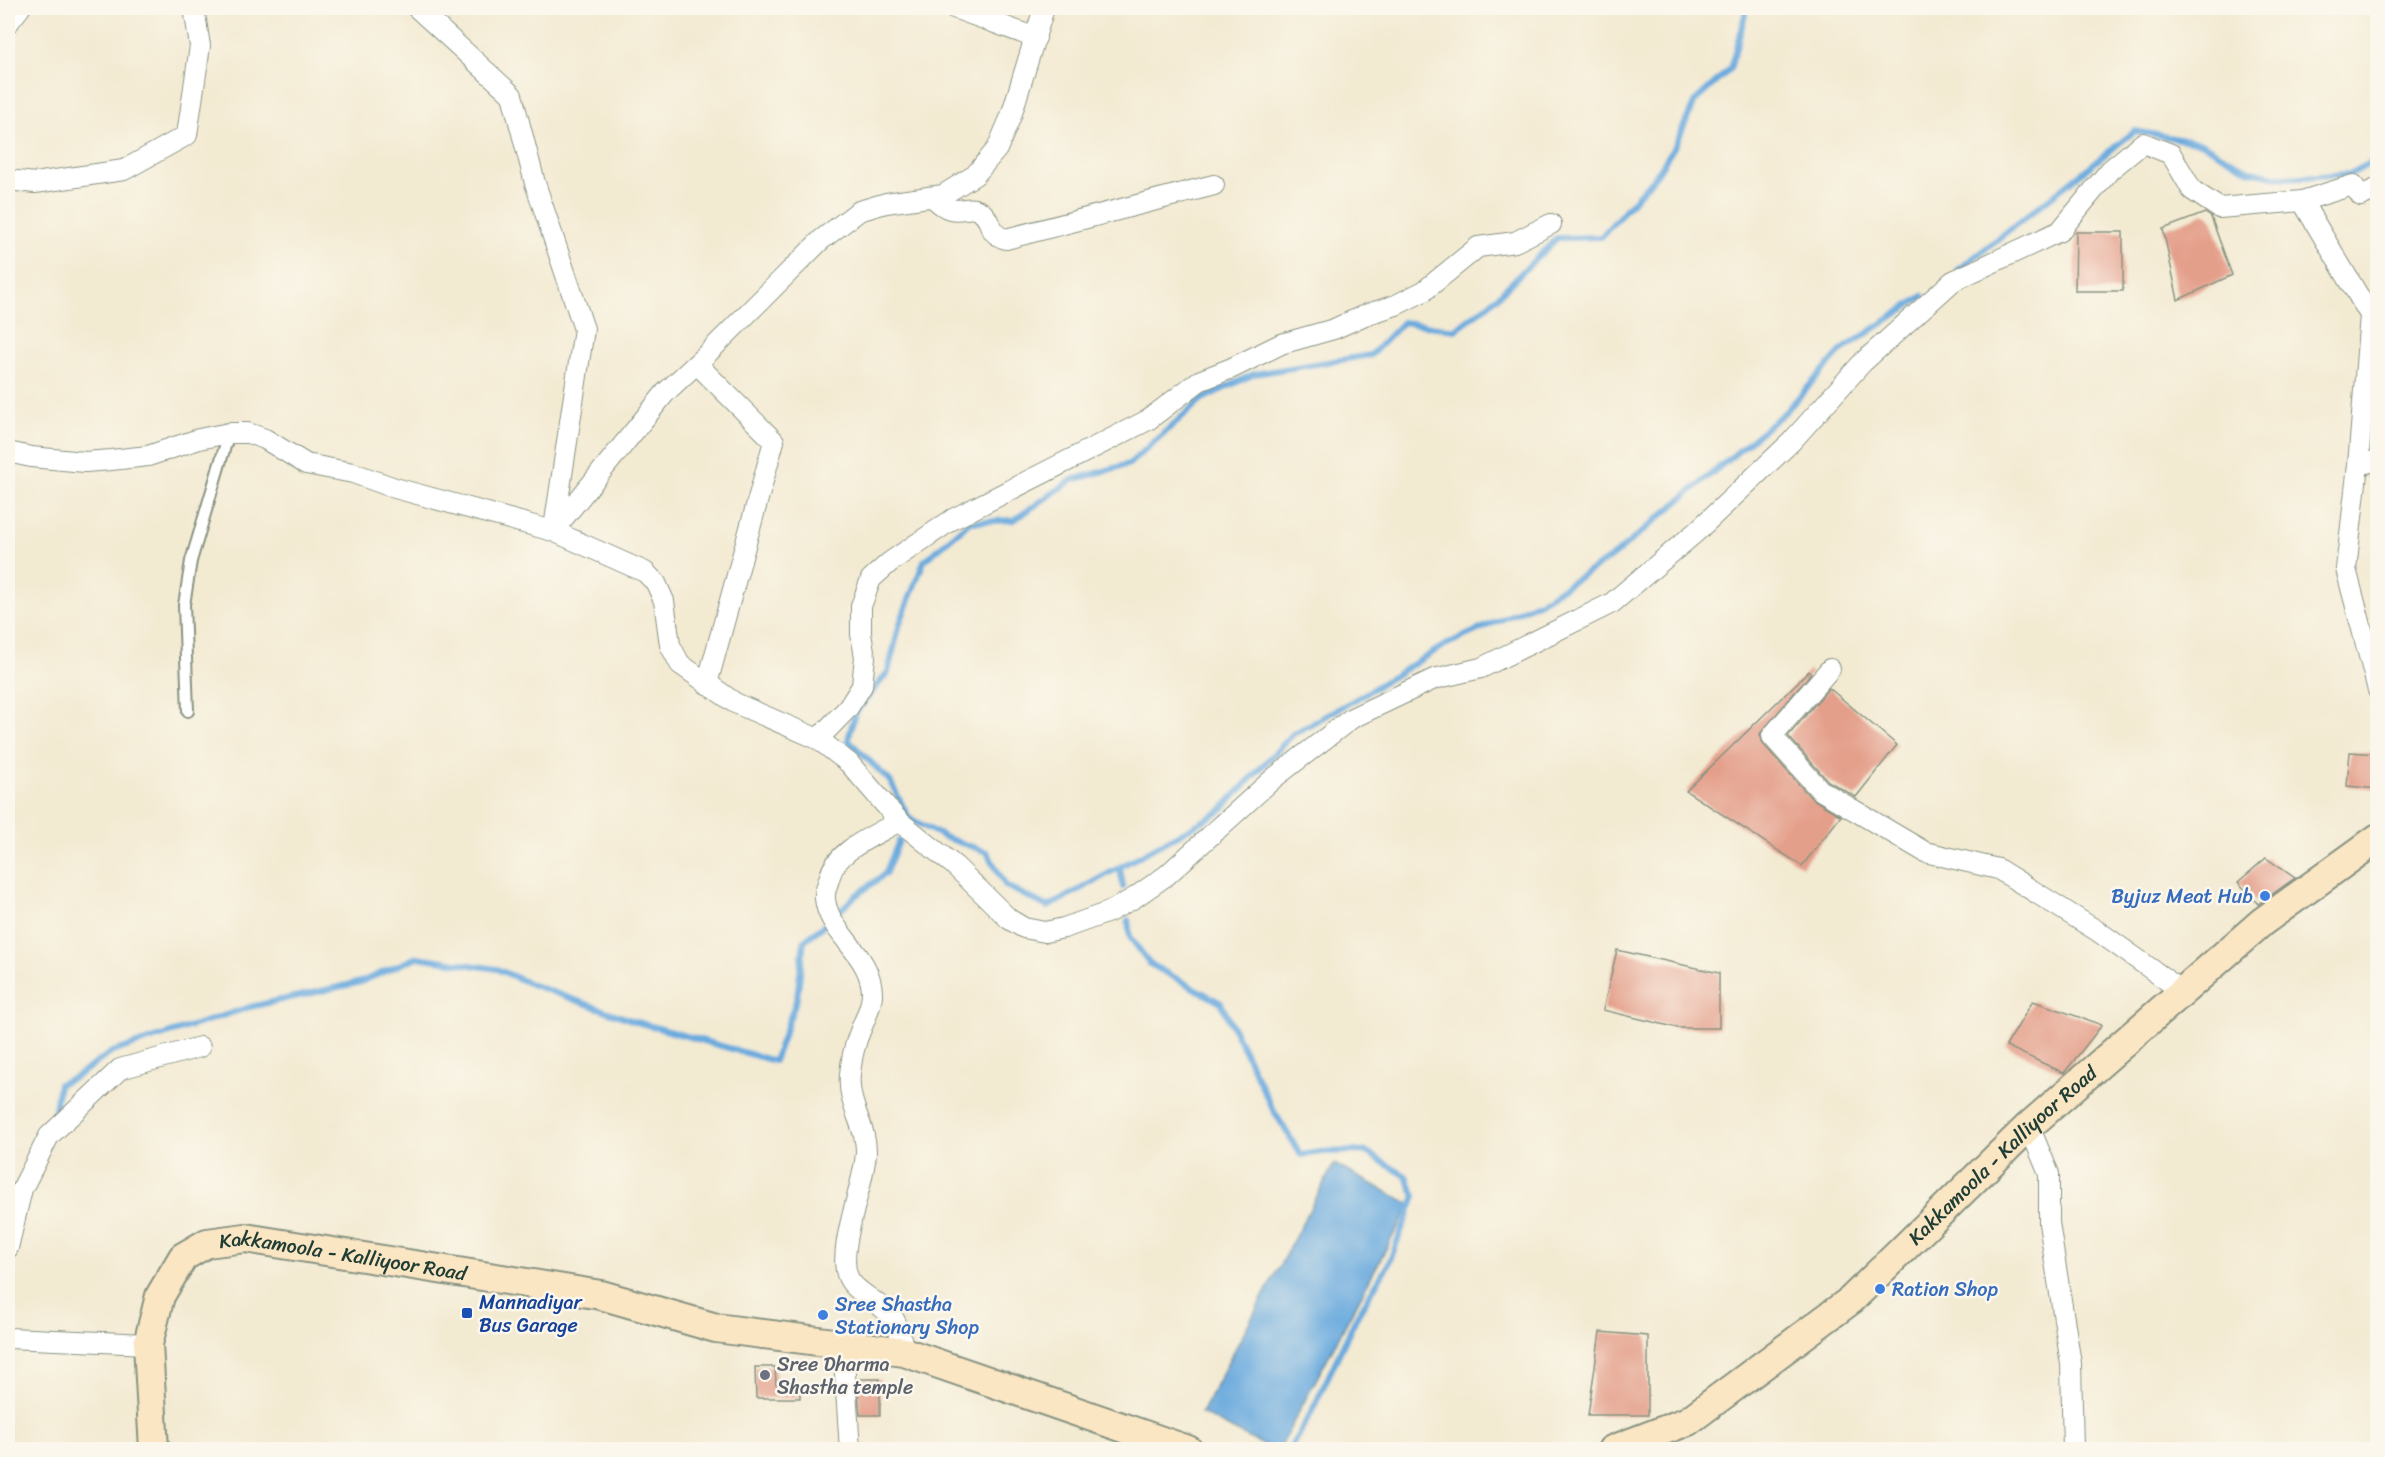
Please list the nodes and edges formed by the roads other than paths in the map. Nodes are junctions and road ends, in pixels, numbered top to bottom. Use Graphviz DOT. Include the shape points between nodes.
graph roads {
  1 [pos="20,8"];
  2 [pos="194,8"];
  3 [pos="417,8"];
  4 [pos="954,8"];
  5 [pos="1044,8"];
  6 [pos="8,22"];
  7 [pos="1035,38"];
  8 [pos="8,180"];
  9 [pos="1215,184"];
  10 [pos="2378,188"];
  11 [pos="933,197"];
  12 [pos="2302,201"];
  13 [pos="1551,224"];
  14 [pos="697,364"];
  15 [pos="229,433"];
  16 [pos="8,452"];
  17 [pos="2378,460"];
  18 [pos="2358,465"];
  19 [pos="553,531"];
  20 [pos="1830,669"];
  21 [pos="707,684"];
  22 [pos="2378,690"];
  23 [pos="188,711"];
  24 [pos="818,739"];
  25 [pos="899,821"];
  26 [pos="2378,838"];
  27 [pos="2182,991"];
  28 [pos="200,1047"];
  29 [pos="2029,1126"];
  30 [pos="8,1248"];
  31 [pos="8,1338"];
  32 [pos="148,1344"];
  33 [pos="843,1344"];
  34 [pos="904,1352"];
  35 [pos="1623,1448"];
  36 [pos="154,1449"];
  37 [pos="850,1449"];
  38 [pos="1188,1449"];
  39 [pos="2073,1449"];
  1 -- 6 [label="street"];
  2 -- 8 [label="street" via="200,46 187,135 124,170 35,183"];
  3 -- 19 [label="street" via="512,95 535,183 584,329"];
  4 -- 7 [label="street"];
  5 -- 7 [label="street"];
  7 -- 11 [label="street" via="997,149 975,175"];
  9 -- 11 [label="street" via="1006,239 996,236 978,210 953,211"];
  10 -- 12 [label="street" via="2361,196 2353,185"];
  11 -- 14 [label="street" via="859,211 821,240"];
  12 -- 18 [label="street" via="2370,315"];
  12 -- 25 [label="street" via="2219,208 2192,190 2171,154 2143,143 2110,170 2060,231 1953,281 1863,362 1791,442 1696,532 1612,603 1481,668 1434,680 1352,718 1274,778 1167,875 1109,912 1045,932 1024,928"];
  13 -- 24 [label="street" via="1515,242 1478,248 1424,291 1396,305 1281,344 1199,381 1148,420 953,519 890,562 871,579 861,606 865,657 862,686 848,708"];
  14 -- 19 [label="street" via="666,392"];
  14 -- 21 [label="street" via="774,441"];
  15 -- 16 [label="street" via="148,456 111,460 63,460"];
  15 -- 19 [label="street" via="248,433 266,439 306,464 353,473"];
  15 -- 23 [label="lane" via="191,561 183,605"];
  17 -- 18 [label="street"];
  18 -- 22 [label="street" via="2346,569"];
  19 -- 21 [label="street" via="651,577 664,601 670,645 680,664"];
  20 -- 27 [label="street" via="1772,736 1820,790 1925,852 1998,869 2099,932"];
  21 -- 24 [label="street" via="735,703"];
  24 -- 25 [label="street" via="849,763"];
  25 -- 34 [label="street" via="844,854 830,873 825,897 831,920 858,952 872,995 850,1075 850,1094 865,1137 866,1155 846,1257 847,1276 895,1321"];
  26 -- 27 [label="main road, Kakkamoola - Kalliyoor Road" via="2262,921"];
  27 -- 29 [label="main road, Kakkamoola - Kalliyoor Road"];
  28 -- 30 [label="street" via="120,1069 49,1136 22,1189"];
  29 -- 35 [label="main road, Kakkamoola - Kalliyoor Road" via="1851,1300 1688,1421"];
  29 -- 39 [label="street" via="2049,1174 2049,1223 2071,1364"];
  31 -- 32 [label="street"];
  32 -- 33 [label="main road, Kakkamoola - Kalliyoor Road" via="160,1296 183,1257 207,1243 245,1238 601,1295 716,1328"];
  32 -- 36 [label="main road, Kakkamoola - Kalliyoor Road"];
  33 -- 34 [label="main road, Kakkamoola - Kalliyoor Road"];
  33 -- 37 [label="street"];
  34 -- 38 [label="main road, Kakkamoola - Kalliyoor Road"];
}
